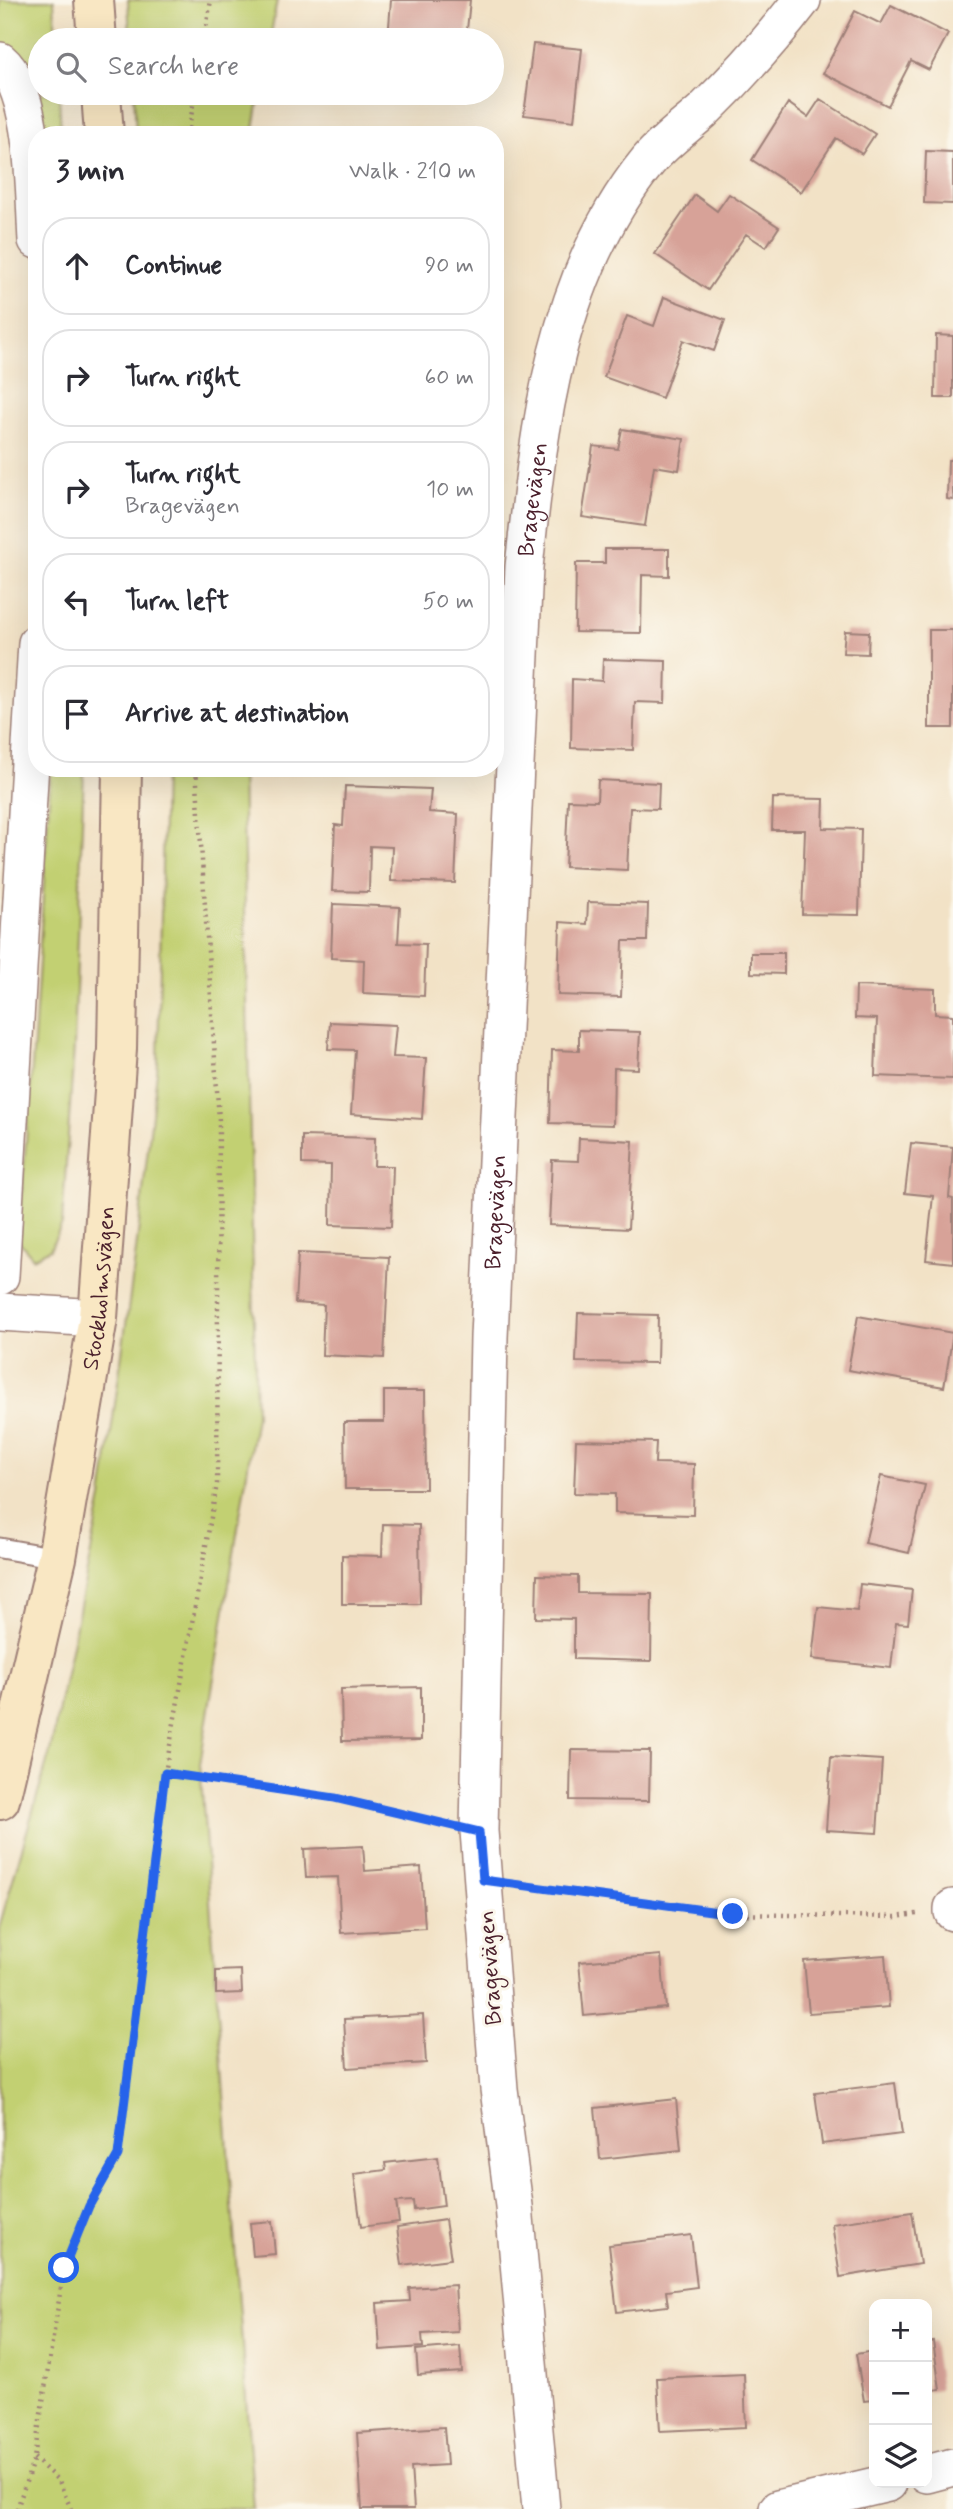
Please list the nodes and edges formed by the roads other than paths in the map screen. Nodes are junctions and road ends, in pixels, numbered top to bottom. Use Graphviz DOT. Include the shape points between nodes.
graph roads {
  1 [pos="94,0"];
  2 [pos="802,0"];
  3 [pos="96,28"];
  4 [pos="0,61"];
  5 [pos="102,105"];
  6 [pos="103,126"];
  7 [pos="28,133"];
  8 [pos="29,777"];
  9 [pos="122,777"];
  10 [pos="0,1276"];
  11 [pos="0,1312"];
  12 [pos="98,1318"];
  13 [pos="0,1548"];
  14 [pos="57,1558"];
  15 [pos="0,1800"];
  16 [pos="953,2467"];
  17 [pos="932,2473"];
  18 [pos="869,2487"];
  19 [pos="541,2509"];
  20 [pos="778,2509"];
  1 -- 3 [label="main road"];
  2 -- 19 [label="street, Bragevägen" via="704,110 649,160 622,197 589,262 555,356 536,454 524,567 489,1337 479,1832 499,2089"];
  4 -- 7 [label="street" via="8,67 24,104"];
  5 -- 6 [label="main road"];
  8 -- 10 [label="street"];
  9 -- 12 [label="main road, Stockholmsvägen" via="117,1049"];
  11 -- 12 [label="street"];
  12 -- 14 [label="main road, Stockholmsvägen"];
  13 -- 14 [label="lane"];
  14 -- 15 [label="main road, Stockholmsvägen"];
  16 -- 17 [label="street"];
  18 -- 20 [label="street"];
}
